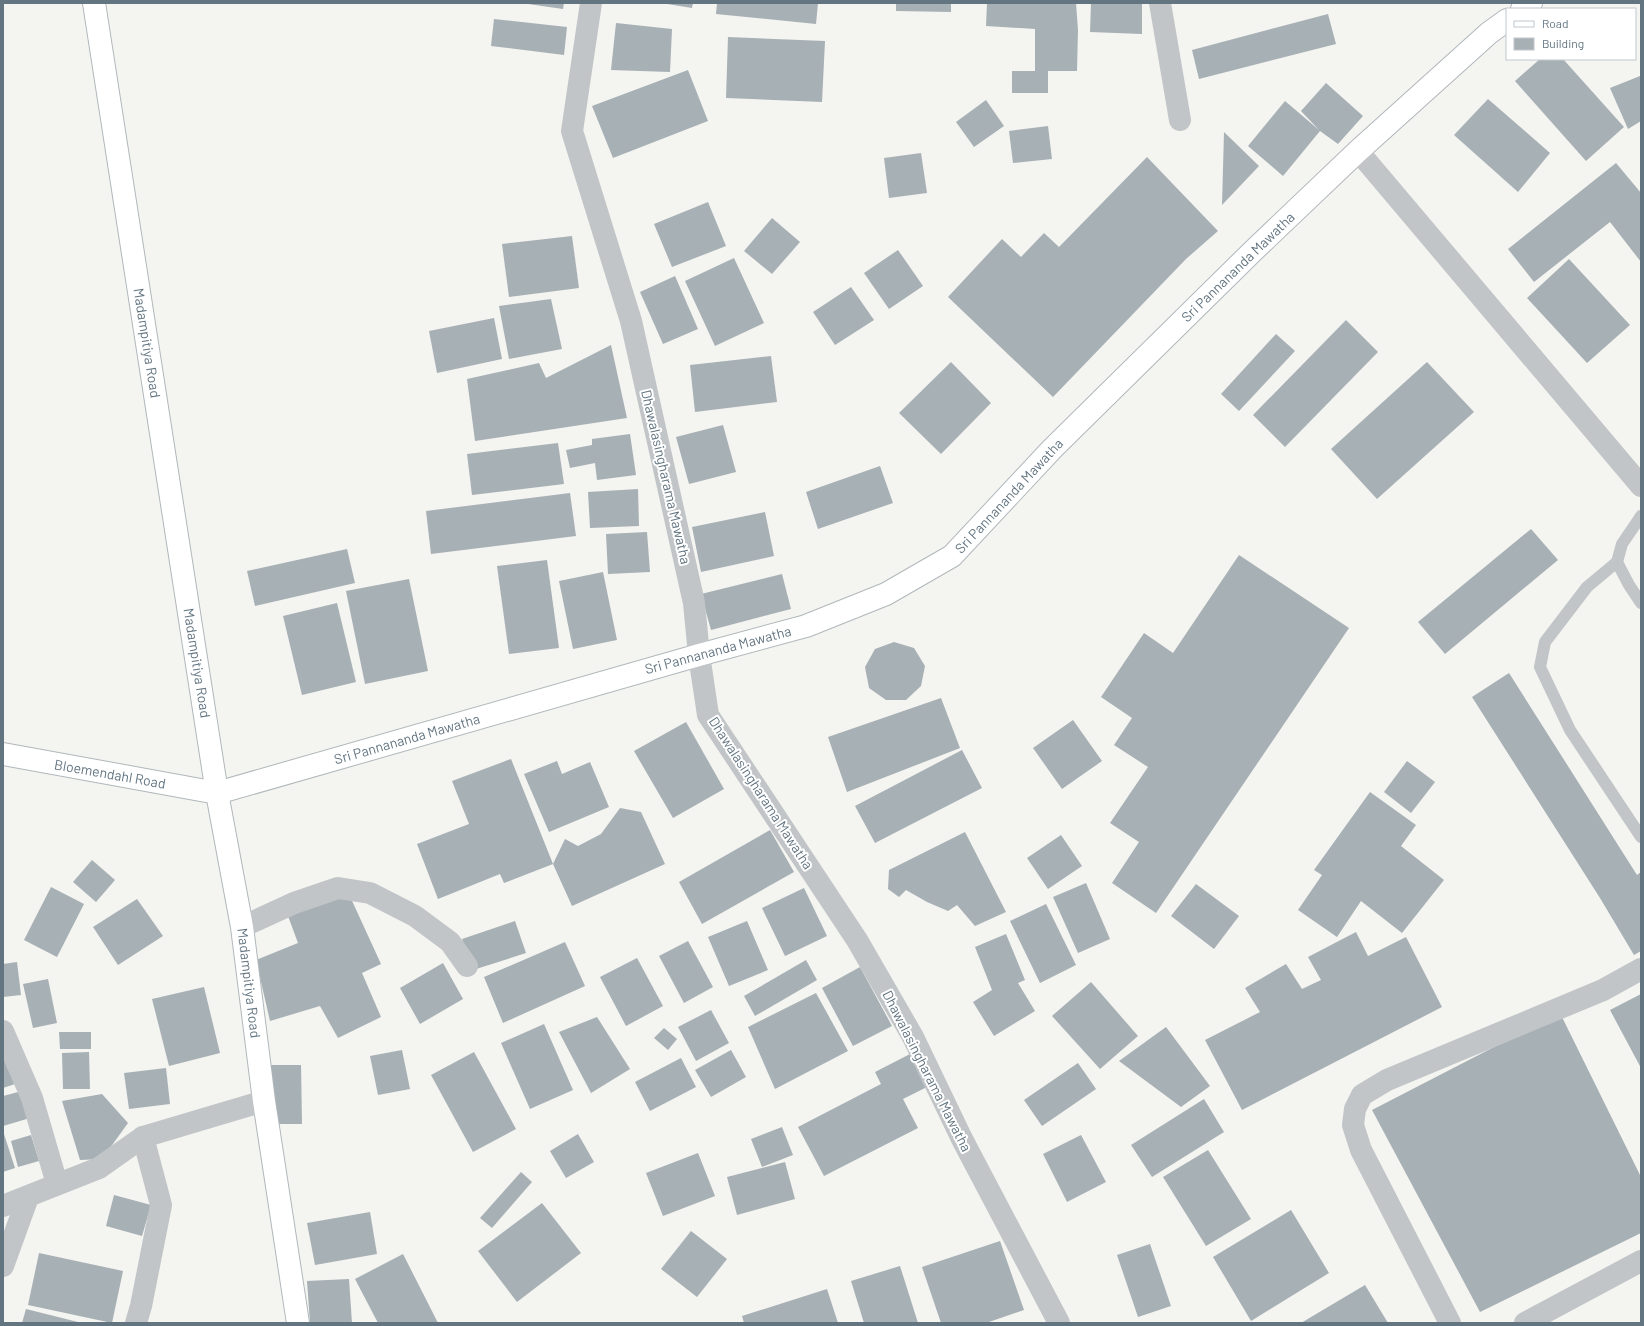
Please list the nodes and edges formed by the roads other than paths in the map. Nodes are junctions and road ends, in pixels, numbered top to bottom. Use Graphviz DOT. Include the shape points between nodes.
graph roads {
  1 [pos="94,3"];
  2 [pos="591,3"];
  3 [pos="1160,3"];
  4 [pos="1506,21"];
  5 [pos="1180,120"];
  6 [pos="1358,151"];
  7 [pos="1641,486"];
  8 [pos="1641,516"];
  9 [pos="1618,562"];
  10 [pos="1641,603"];
  11 [pos="699,655"];
  12 [pos="3,754"];
  13 [pos="217,793"];
  14 [pos="1641,837"];
  15 [pos="242,927"];
  16 [pos="467,966"];
  17 [pos="1641,969"];
  18 [pos="3,1031"];
  19 [pos="264,1101"];
  20 [pos="143,1137"];
  21 [pos="57,1184"];
  22 [pos="28,1197"];
  23 [pos="3,1206"];
  24 [pos="1641,1261"];
  25 [pos="3,1266"];
  26 [pos="1444,1321"];
  27 [pos="136,1323"];
  28 [pos="298,1323"];
  29 [pos="1058,1323"];
  30 [pos="1525,1323"];
  1 -- 13 [label="main road, Madampitiya Road"];
  2 -- 11 [label="street, Dhawalasingharama Mawatha" via="572,131 631,321 694,603"];
  3 -- 5 [label="street"];
  4 -- 6 [label="main road, Sri Pannananda Mawatha" via="1489,33"];
  6 -- 7 [label="street"];
  6 -- 11 [label="main road, Sri Pannananda Mawatha" via="1052,449 952,556 886,594 806,626"];
  8 -- 9 [label="lane" via="1622,544"];
  9 -- 10 [label="lane"];
  9 -- 14 [label="lane" via="1588,587 1545,642 1540,667 1570,730"];
  11 -- 13 [label="main road, Sri Pannananda Mawatha"];
  11 -- 29 [label="street, Dhawalasingharama Mawatha" via="708,715 857,940 913,1037 962,1139"];
  12 -- 13 [label="main road, Bloemendahl Road"];
  13 -- 15 [label="main road, Madampitiya Road"];
  15 -- 16 [label="street" via="294,903 338,888 370,893 415,916 450,942"];
  15 -- 19 [label="main road, Madampitiya Road"];
  17 -- 26 [label="street" via="1603,990 1387,1080 1362,1095 1355,1109 1353,1125 1361,1150"];
  18 -- 21 [label="street" via="32,1098"];
  19 -- 20 [label="street"];
  19 -- 28 [label="main road, Madampitiya Road"];
  20 -- 21 [label="street" via="98,1168"];
  20 -- 27 [label="street" via="161,1205"];
  21 -- 22 [label="street"];
  22 -- 23 [label="street"];
  22 -- 25 [label="street"];
  24 -- 30 [label="street"];
}
